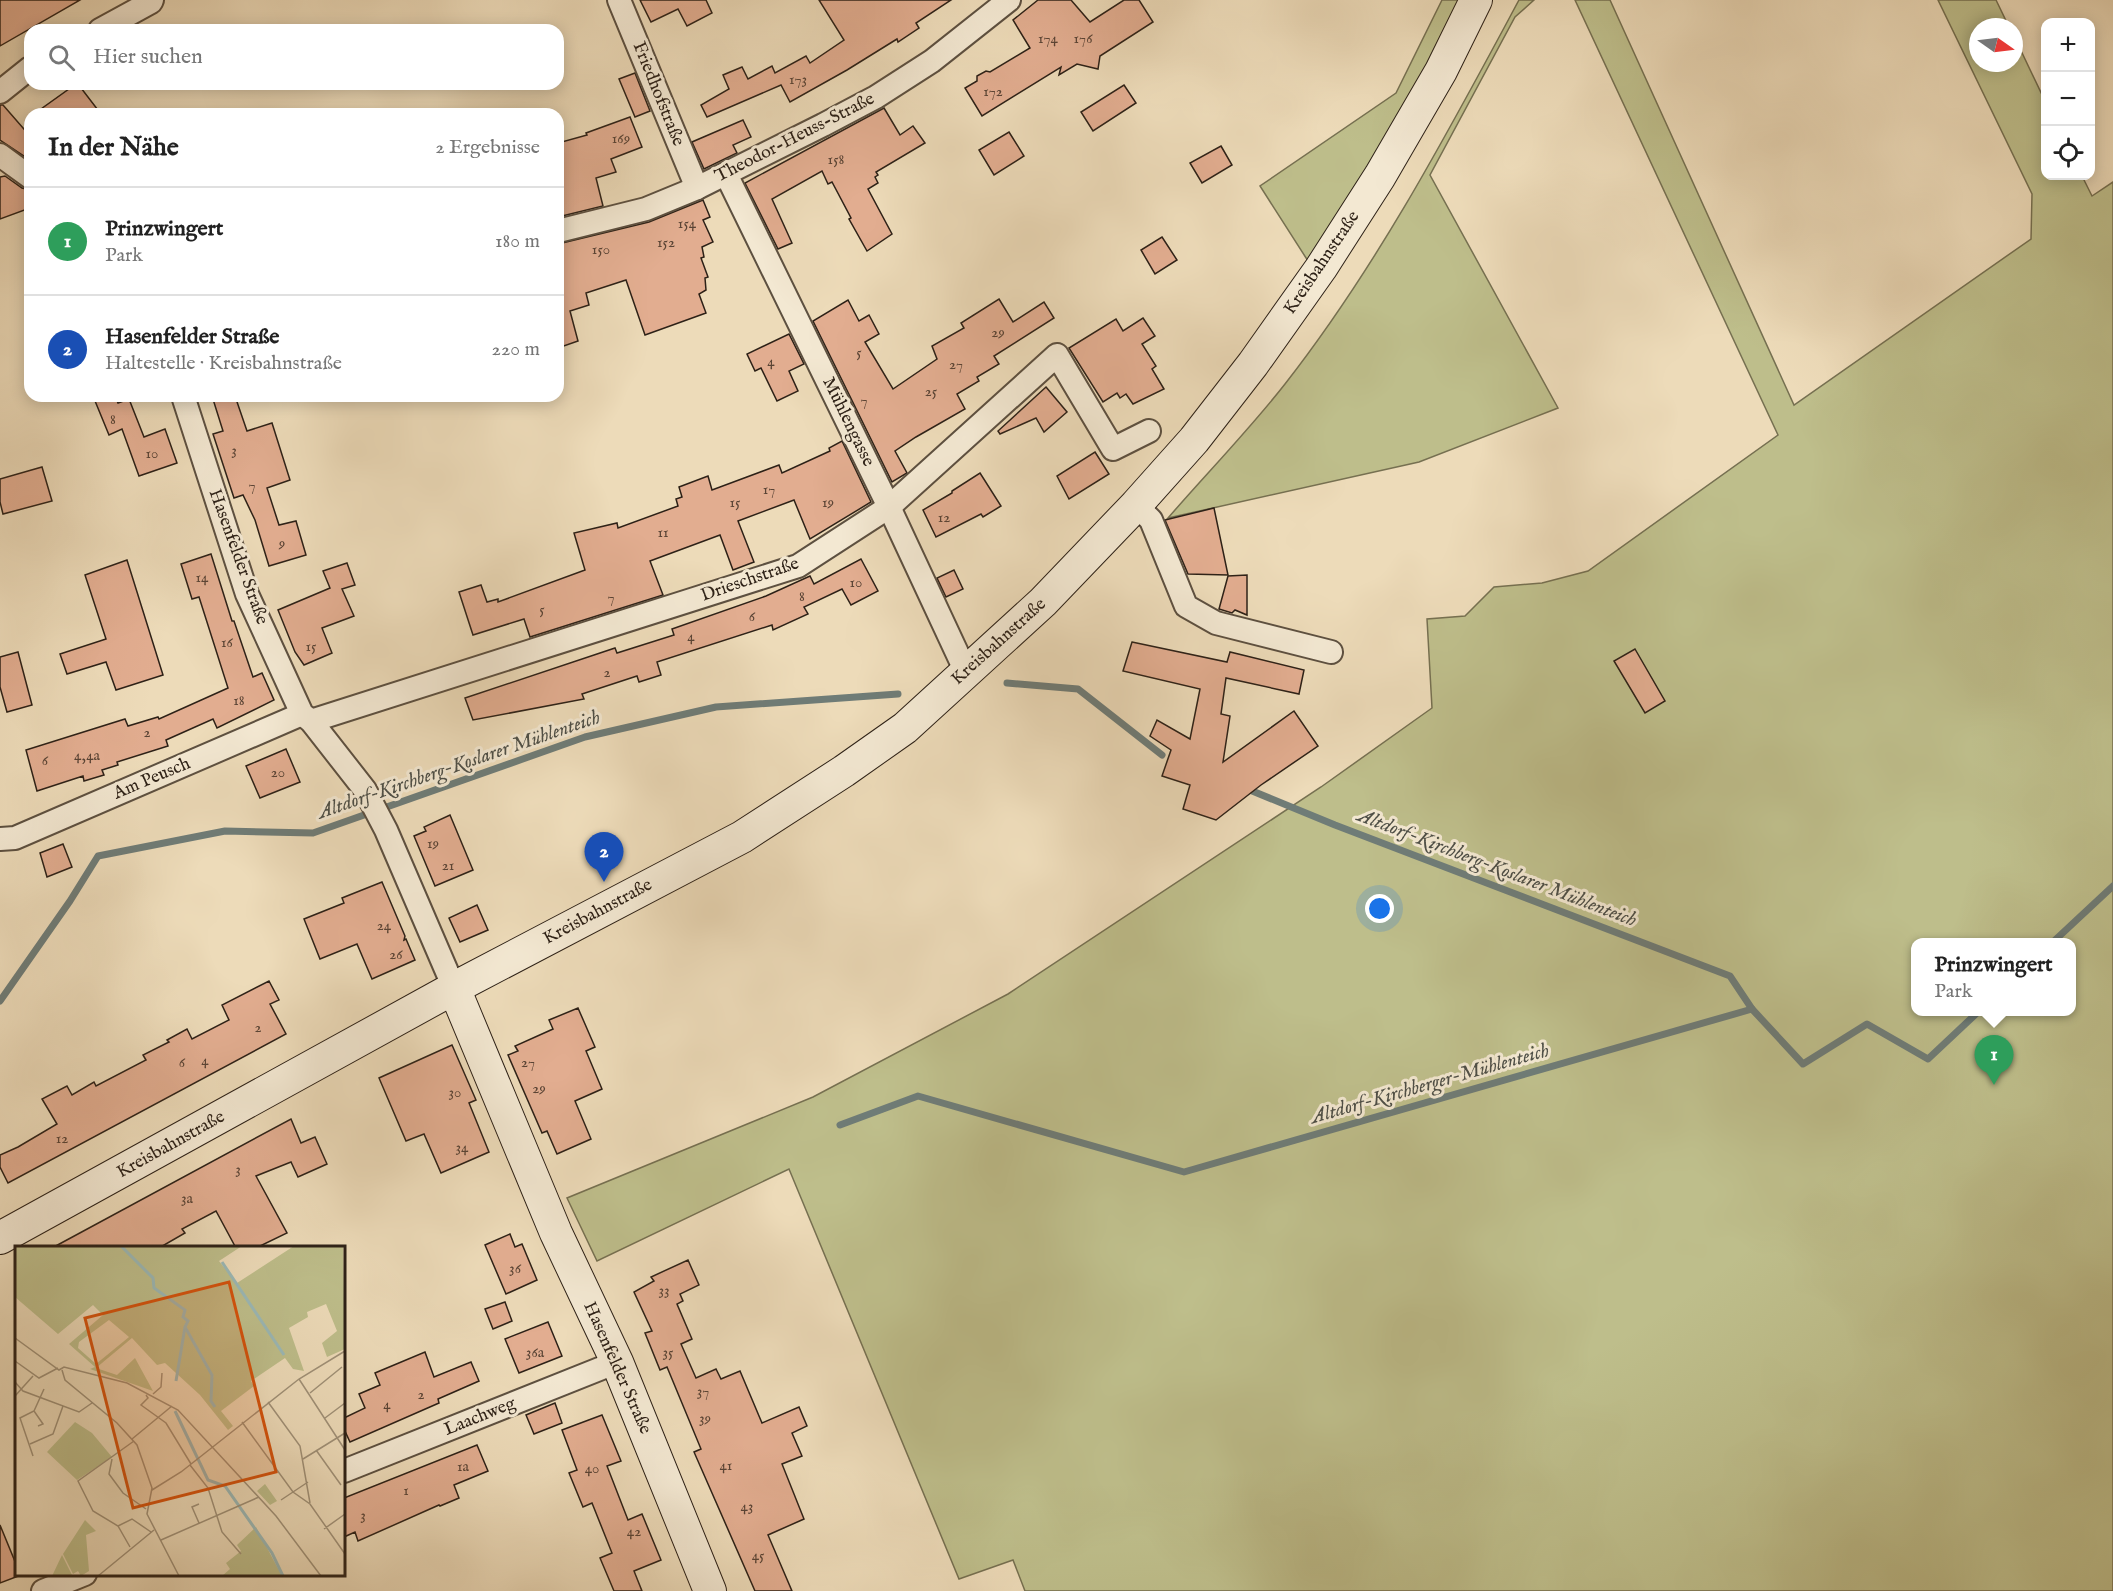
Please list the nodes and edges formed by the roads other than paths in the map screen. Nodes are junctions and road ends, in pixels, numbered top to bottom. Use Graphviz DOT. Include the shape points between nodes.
graph roads {
  1 [pos="152,0"];
  2 [pos="619,0"];
  3 [pos="1009,0"];
  4 [pos="1476,0"];
  5 [pos="111,24"];
  6 [pos="24,73"];
  7 [pos="0,92"];
  8 [pos="0,154"];
  9 [pos="24,172"];
  10 [pos="726,174"];
  11 [pos="697,188"];
  12 [pos="564,230"];
  13 [pos="185,402"];
  14 [pos="1149,431"];
  15 [pos="1137,505"];
  16 [pos="889,507"];
  17 [pos="1330,652"];
  18 [pos="966,672"];
  19 [pos="307,717"];
  20 [pos="0,839"];
  21 [pos="454,988"];
  22 [pos="0,1238"];
  23 [pos="617,1362"];
  24 [pos="345,1471"];
  25 [pos="82,1576"];
  26 [pos="43,1591"];
  27 [pos="710,1591"];
  1 -- 5 [label="street"];
  2 -- 11 [label="street, Friedhofstraße"];
  3 -- 10 [label="street, Theodor-Heuss-Straße" via="932,61 876,97"];
  4 -- 15 [label="street, Kreisbahnstraße" via="1441,71 1380,177 1321,268 1194,440"];
  6 -- 7 [label="street"];
  8 -- 9 [label="street"];
  10 -- 11 [label="street, Theodor-Heuss-Straße"];
  10 -- 16 [label="street, Mühlengasse"];
  11 -- 12 [label="street, Theodor-Heuss-Straße" via="646,209"];
  13 -- 19 [label="street, Hasenfelder Straße" via="247,594"];
  14 -- 16 [label="street, Drieschstraße" via="1113,449 1057,356"];
  15 -- 17 [label="street" via="1151,520 1186,606 1216,623"];
  15 -- 18 [label="street, Kreisbahnstraße" via="1043,602"];
  16 -- 18 [label="street, Mühlengasse"];
  16 -- 19 [label="street, Drieschstraße" via="798,566"];
  18 -- 21 [label="street, Kreisbahnstraße" via="905,728 742,837"];
  19 -- 20 [label="street, Am Peusch" via="15,838"];
  19 -- 21 [label="street, Hasenfelder Straße" via="364,790 386,830"];
  21 -- 22 [label="street, Kreisbahnstraße"];
  21 -- 23 [label="street, Hasenfelder Straße" via="556,1233"];
  23 -- 24 [label="street, Laachweg"];
  23 -- 27 [label="street, Hasenfelder Straße"];
  25 -- 26 [label="street"];
}
